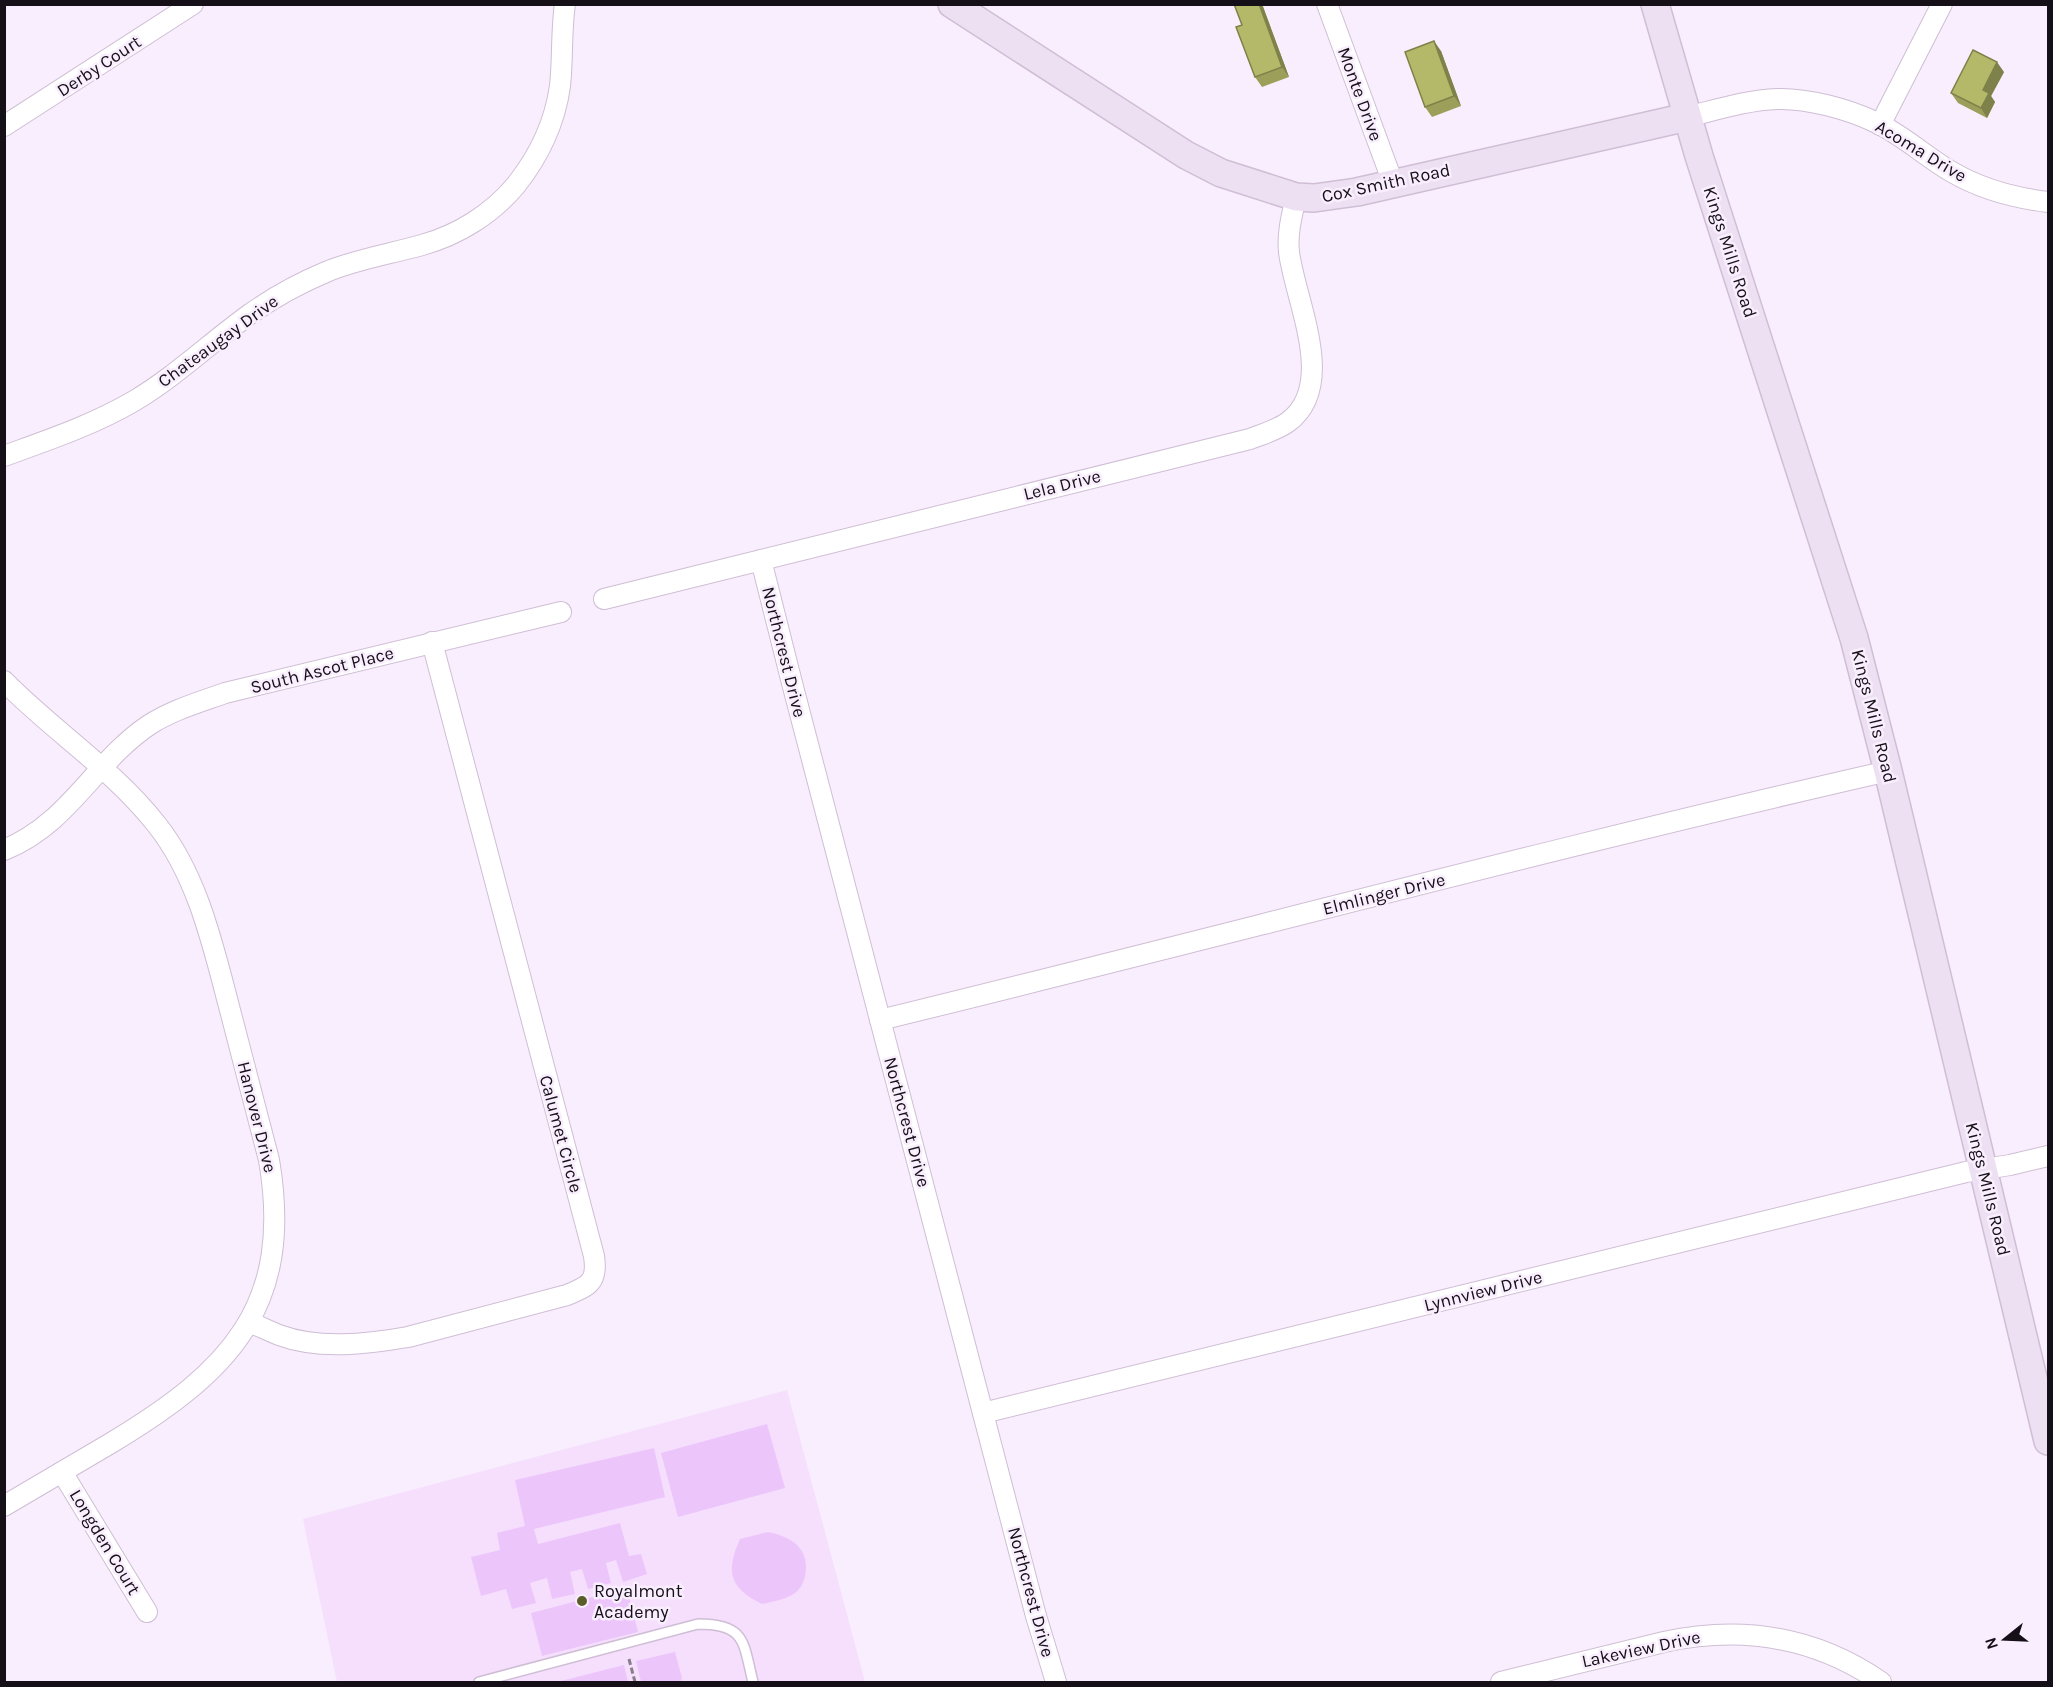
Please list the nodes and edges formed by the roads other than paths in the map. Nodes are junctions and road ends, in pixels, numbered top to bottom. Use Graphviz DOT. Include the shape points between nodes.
graph roads {
  1 [pos="193,4"];
  2 [pos="565,4"];
  3 [pos="952,4"];
  4 [pos="1327,4"];
  5 [pos="1655,4"];
  6 [pos="1942,4"];
  7 [pos="1687,117"];
  8 [pos="1880,124"];
  9 [pos="4,126"];
  10 [pos="1393,183"];
  11 [pos="1296,196"];
  12 [pos="2049,202"];
  13 [pos="4,456"];
  14 [pos="761,560"];
  15 [pos="604,599"];
  16 [pos="561,612"];
  17 [pos="432,642"];
  18 [pos="4,681"];
  19 [pos="103,768"];
  20 [pos="1888,771"];
  21 [pos="4,850"];
  22 [pos="880,1020"];
  23 [pos="2049,1156"];
  24 [pos="1983,1169"];
  25 [pos="249,1322"];
  26 [pos="983,1413"];
  27 [pos="2049,1441"];
  28 [pos="62,1473"];
  29 [pos="4,1506"];
  30 [pos="147,1612"];
  31 [pos="479,1683"];
  32 [pos="753,1683"];
  33 [pos="1056,1683"];
  34 [pos="1501,1683"];
  35 [pos="1881,1683"];
  1 -- 9 [label="street, Derby Court"];
  2 -- 13 [label="street, Chateaugay Drive" via="560,86 554,113 532,163 496,205 450,235 354,262 288,290 134,401 72,431"];
  3 -- 11 [label="street, Cox Smith Road" via="1186,155 1221,173"];
  4 -- 10 [label="street, Monte Drive"];
  5 -- 7 [label="street, Kings Mills Road"];
  6 -- 8 [label="street"];
  7 -- 8 [label="street, Acoma Drive" via="1776,99 1798,100"];
  7 -- 10 [label="street, Cox Smith Road"];
  7 -- 20 [label="street, Kings Mills Road" via="1854,638"];
  8 -- 12 [label="street, Acoma Drive" via="1973,183"];
  10 -- 11 [label="street, Cox Smith Road" via="1333,196"];
  11 -- 14 [label="street, Lela Drive" via="1289,251 1313,371 1307,399 1289,422 1250,438"];
  14 -- 15 [label="street, Lela Drive"];
  14 -- 22 [label="street, Northcrest Drive"];
  16 -- 17 [label="street, South Ascot Place"];
  17 -- 19 [label="street, South Ascot Place" via="225,693 173,712 143,730"];
  17 -- 25 [label="street, Calumet Circle" via="596,1268 586,1288 567,1295 381,1342 341,1345 302,1341"];
  18 -- 19 [label="street, Hanover Drive"];
  19 -- 21 [label="street, South Ascot Place" via="44,829"];
  19 -- 25 [label="street, Hanover Drive" via="157,825 186,872 206,923 224,988 274,1187 272,1255 264,1288"];
  20 -- 22 [label="street, Elmlinger Drive"];
  20 -- 24 [label="street, Kings Mills Road"];
  22 -- 26 [label="street, Northcrest Drive"];
  23 -- 24 [label="street, Lynnview Drive"];
  24 -- 26 [label="street, Lynnview Drive"];
  24 -- 27 [label="street, Kings Mills Road"];
  25 -- 28 [label="street, Hanover Drive" via="228,1353 188,1392"];
  26 -- 33 [label="street, Northcrest Drive"];
  28 -- 29 [label="street, Hanover Drive"];
  28 -- 30 [label="street, Longden Court"];
  31 -- 32 [label="lane" via="698,1624 715,1624 732,1629 742,1641"];
  34 -- 35 [label="street, Lakeview Drive" via="1690,1636 1717,1634 1768,1636 1812,1646"];
}
